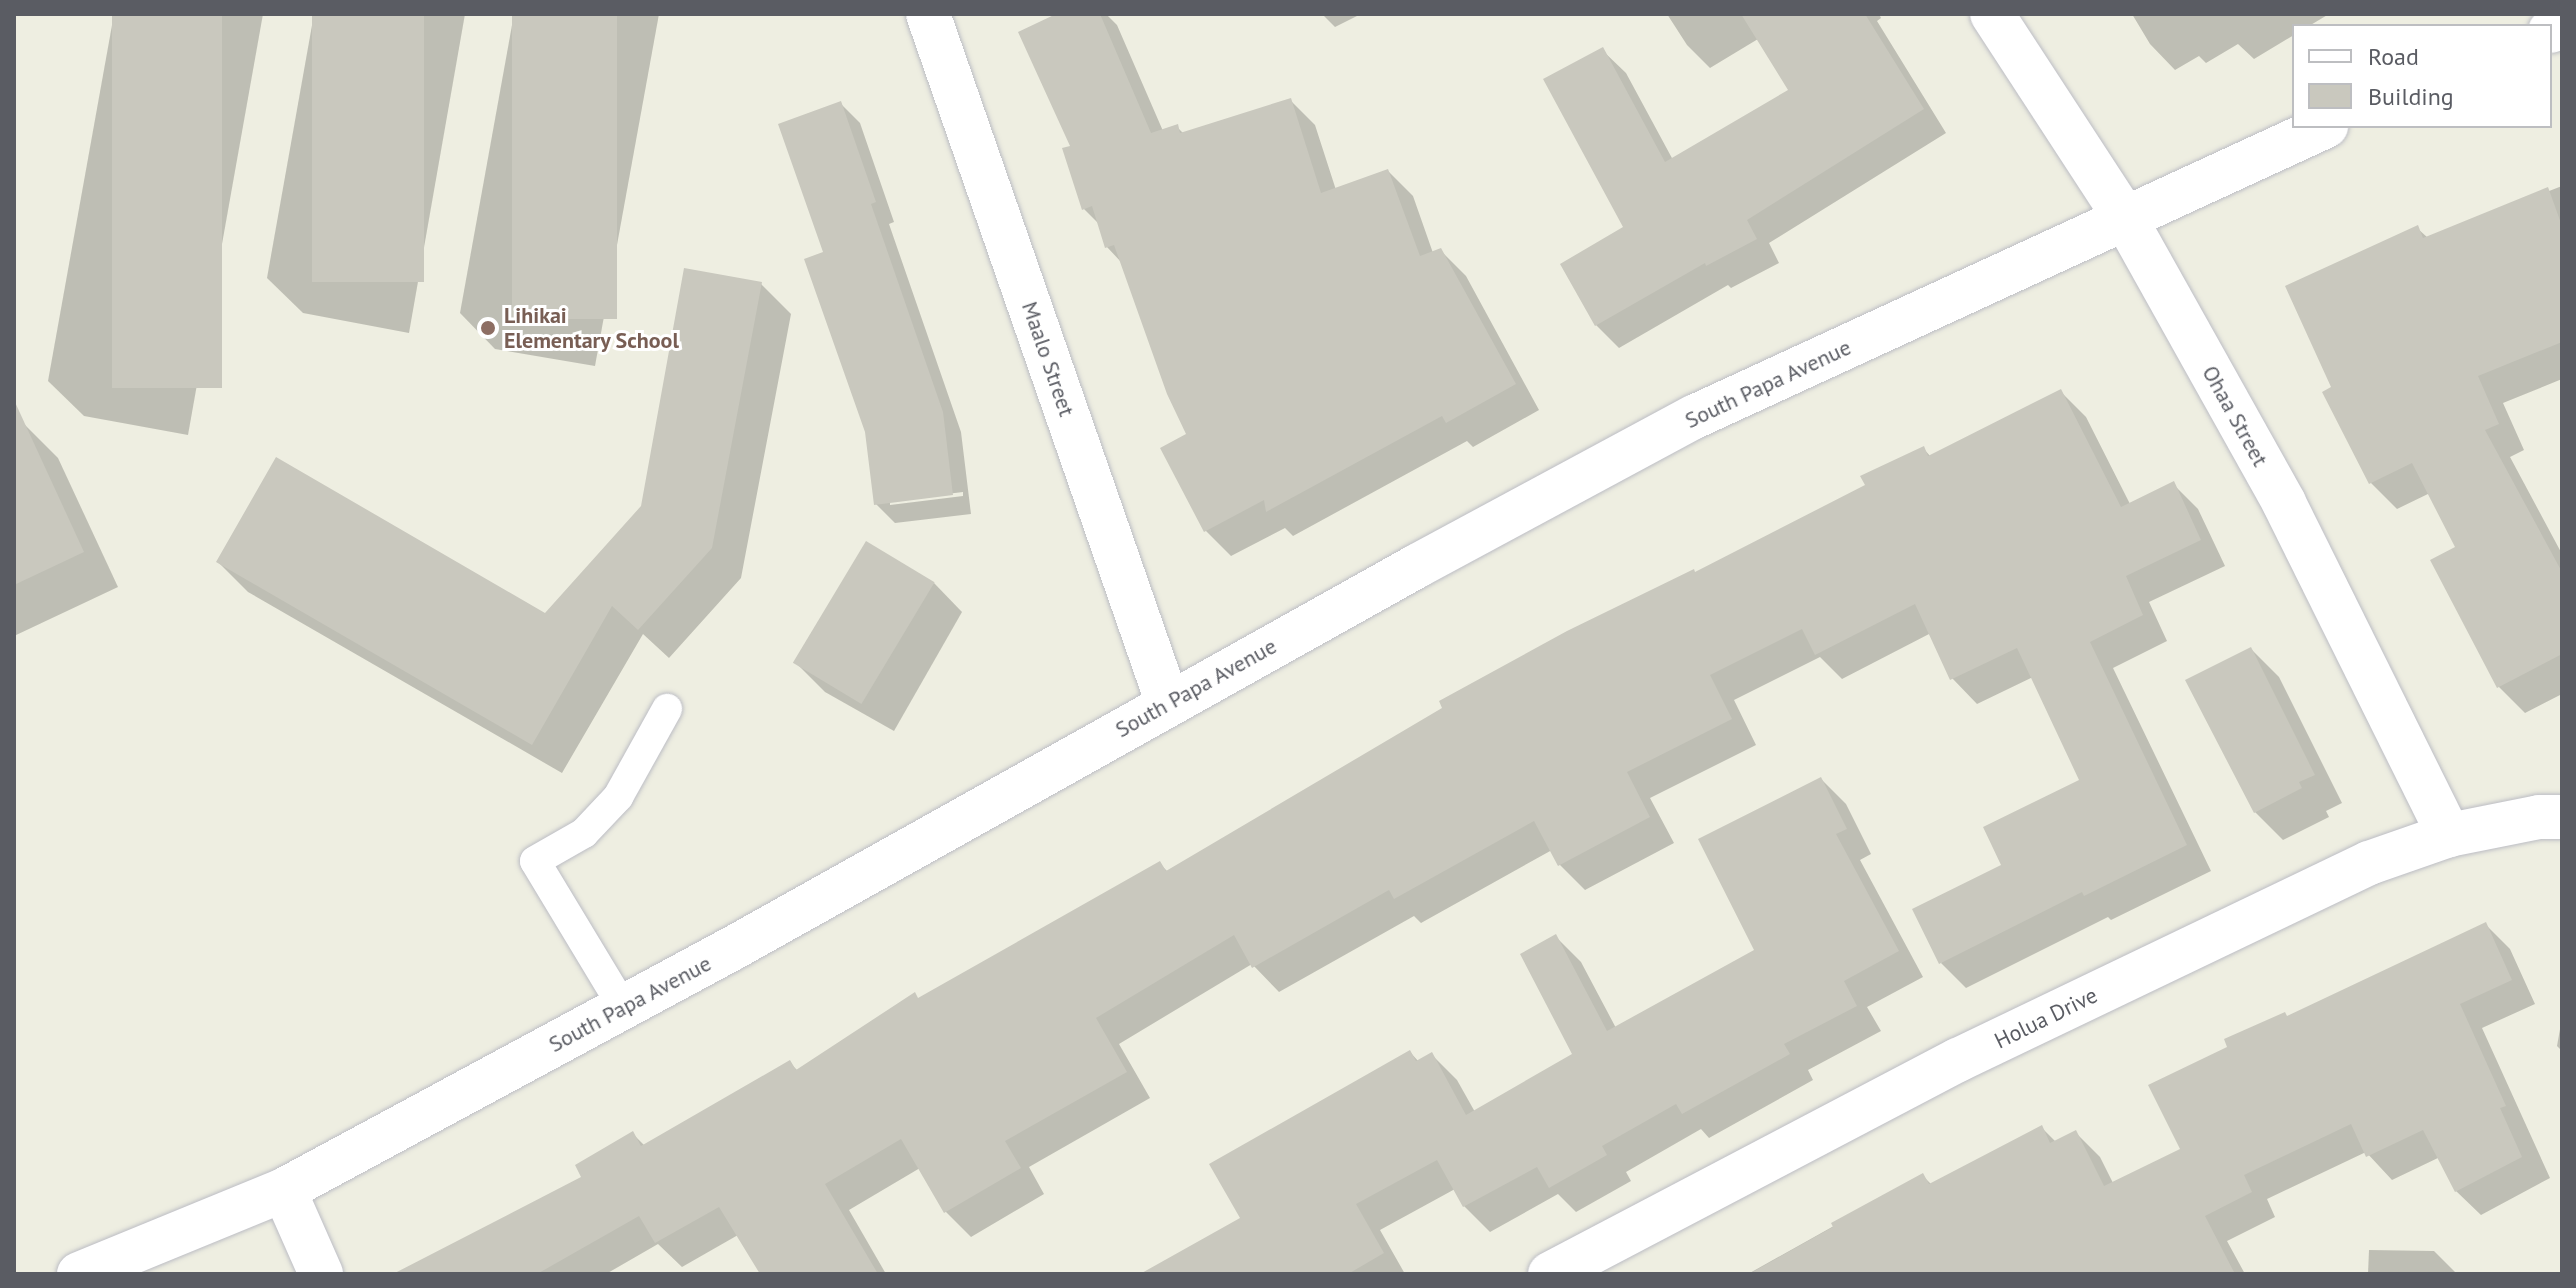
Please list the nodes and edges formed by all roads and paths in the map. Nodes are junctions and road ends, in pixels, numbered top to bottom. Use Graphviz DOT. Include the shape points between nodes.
graph roads {
  1 [pos="928,14"];
  2 [pos="1992,14"];
  3 [pos="2322,128"];
  4 [pos="2125,218"];
  5 [pos="1168,704"];
  6 [pos="667,709"];
  7 [pos="2562,817"];
  8 [pos="2449,835"];
  9 [pos="623,1007"];
  10 [pos="284,1190"];
  11 [pos="79,1274"];
  12 [pos="321,1274"];
  13 [pos="1550,1274"];
  1 -- 5 [label="street, Maalo Street"];
  2 -- 4 [label="street, Ohaa Street"];
  3 -- 4 [label="street, South Papa Avenue"];
  4 -- 5 [label="street, South Papa Avenue" via="1694,417"];
  4 -- 8 [label="street, Ohaa Street" via="2284,503"];
  5 -- 9 [label="street, South Papa Avenue"];
  6 -- 9 [label="lane" via="618,797 584,833 535,861"];
  7 -- 8 [label="street, Holua Drive"];
  8 -- 13 [label="street, Holua Drive" via="2369,863 1958,1060"];
  9 -- 10 [label="street, South Papa Avenue"];
  10 -- 11 [label="street, South Papa Avenue"];
  10 -- 12 [label="street"];
}
